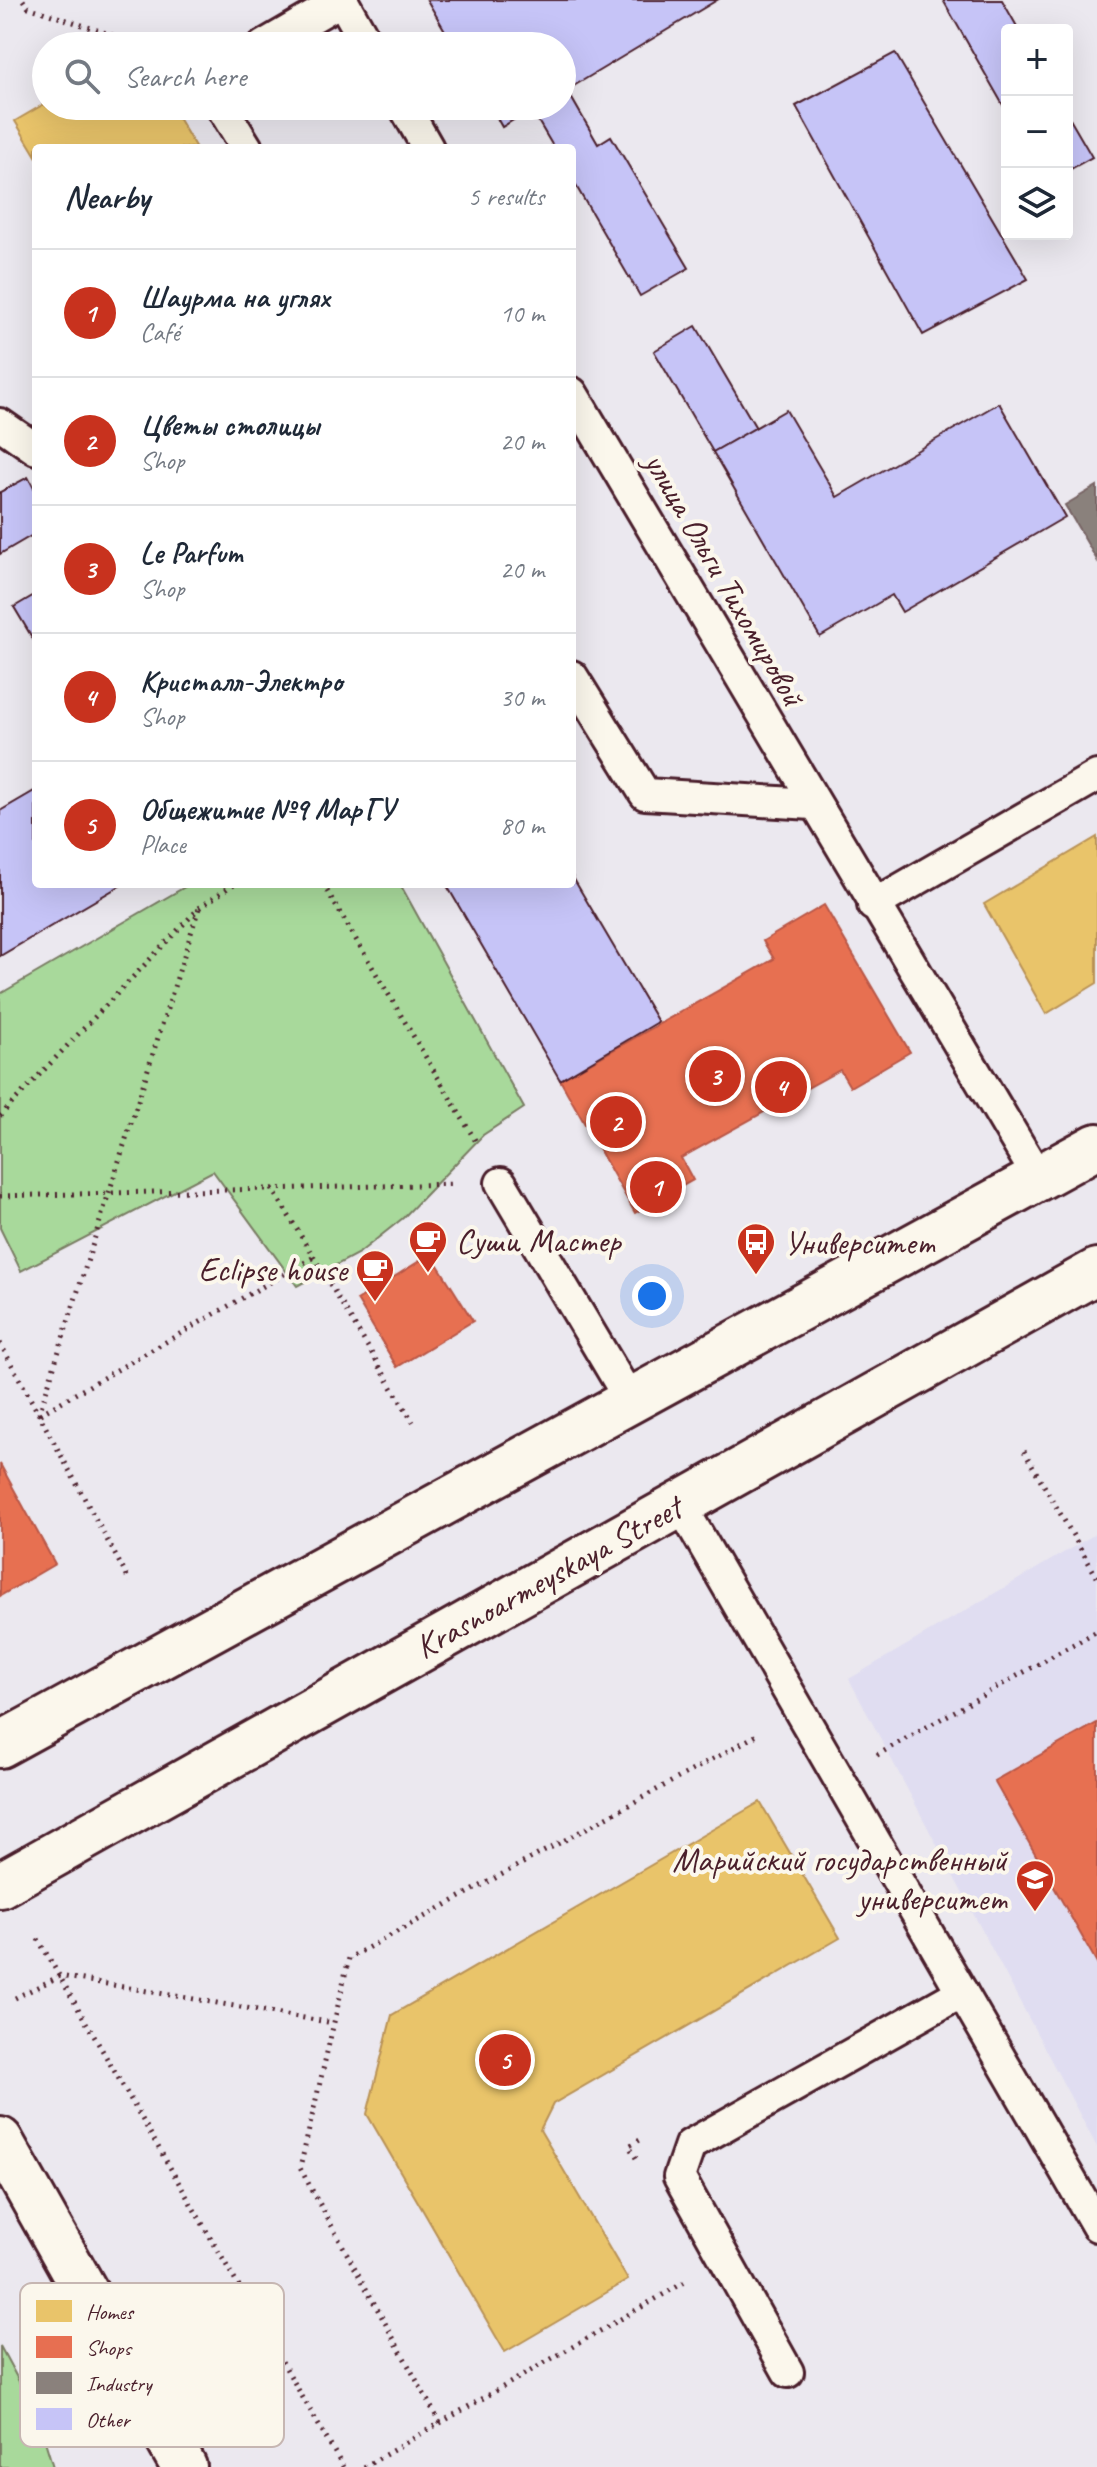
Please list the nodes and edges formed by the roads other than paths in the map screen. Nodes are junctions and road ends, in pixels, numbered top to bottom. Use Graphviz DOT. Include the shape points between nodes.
graph roads {
  1 [pos="342,0"];
  2 [pos="287,32"];
  3 [pos="360,32"];
  4 [pos="230,120"];
  5 [pos="412,120"];
  6 [pos="245,144"];
  7 [pos="426,144"];
  8 [pos="576,400"];
  9 [pos="0,424"];
  10 [pos="32,446"];
  11 [pos="576,682"];
  12 [pos="1097,776"];
  13 [pos="813,804"];
  14 [pos="873,905"];
  15 [pos="1097,1146"];
  16 [pos="1039,1179"];
  17 [pos="501,1183"];
  18 [pos="1097,1271"];
  19 [pos="630,1400"];
  20 [pos="679,1502"];
  21 [pos="0,1745"];
  22 [pos="0,1885"];
  23 [pos="962,1992"];
  24 [pos="0,2140"];
  25 [pos="1097,2226"];
  26 [pos="80,2283"];
  27 [pos="788,2372"];
  28 [pos="173,2447"];
  29 [pos="184,2467"];
  1 -- 2 [label="lane"];
  1 -- 3 [label="lane"];
  4 -- 6 [label="lane"];
  5 -- 7 [label="lane"];
  8 -- 13 [label="lane, улица Ольги Тихомировой"];
  9 -- 10 [label="lane"];
  11 -- 13 [label="lane" via="645,794"];
  12 -- 14 [label="lane"];
  13 -- 14 [label="lane, улица Ольги Тихомировой"];
  14 -- 16 [label="lane, улица Ольги Тихомировой"];
  15 -- 16 [label="main road"];
  16 -- 19 [label="main road"];
  17 -- 19 [label="lane"];
  18 -- 20 [label="main road, Krasnoarmeyskaya Street"];
  19 -- 21 [label="main road"];
  20 -- 22 [label="main road, Krasnoarmeyskaya Street"];
  20 -- 23 [label="lane"];
  23 -- 25 [label="lane"];
  23 -- 27 [label="lane" via="690,2145 679,2177"];
  24 -- 26 [label="main road"];
  28 -- 29 [label="main road"];
}
